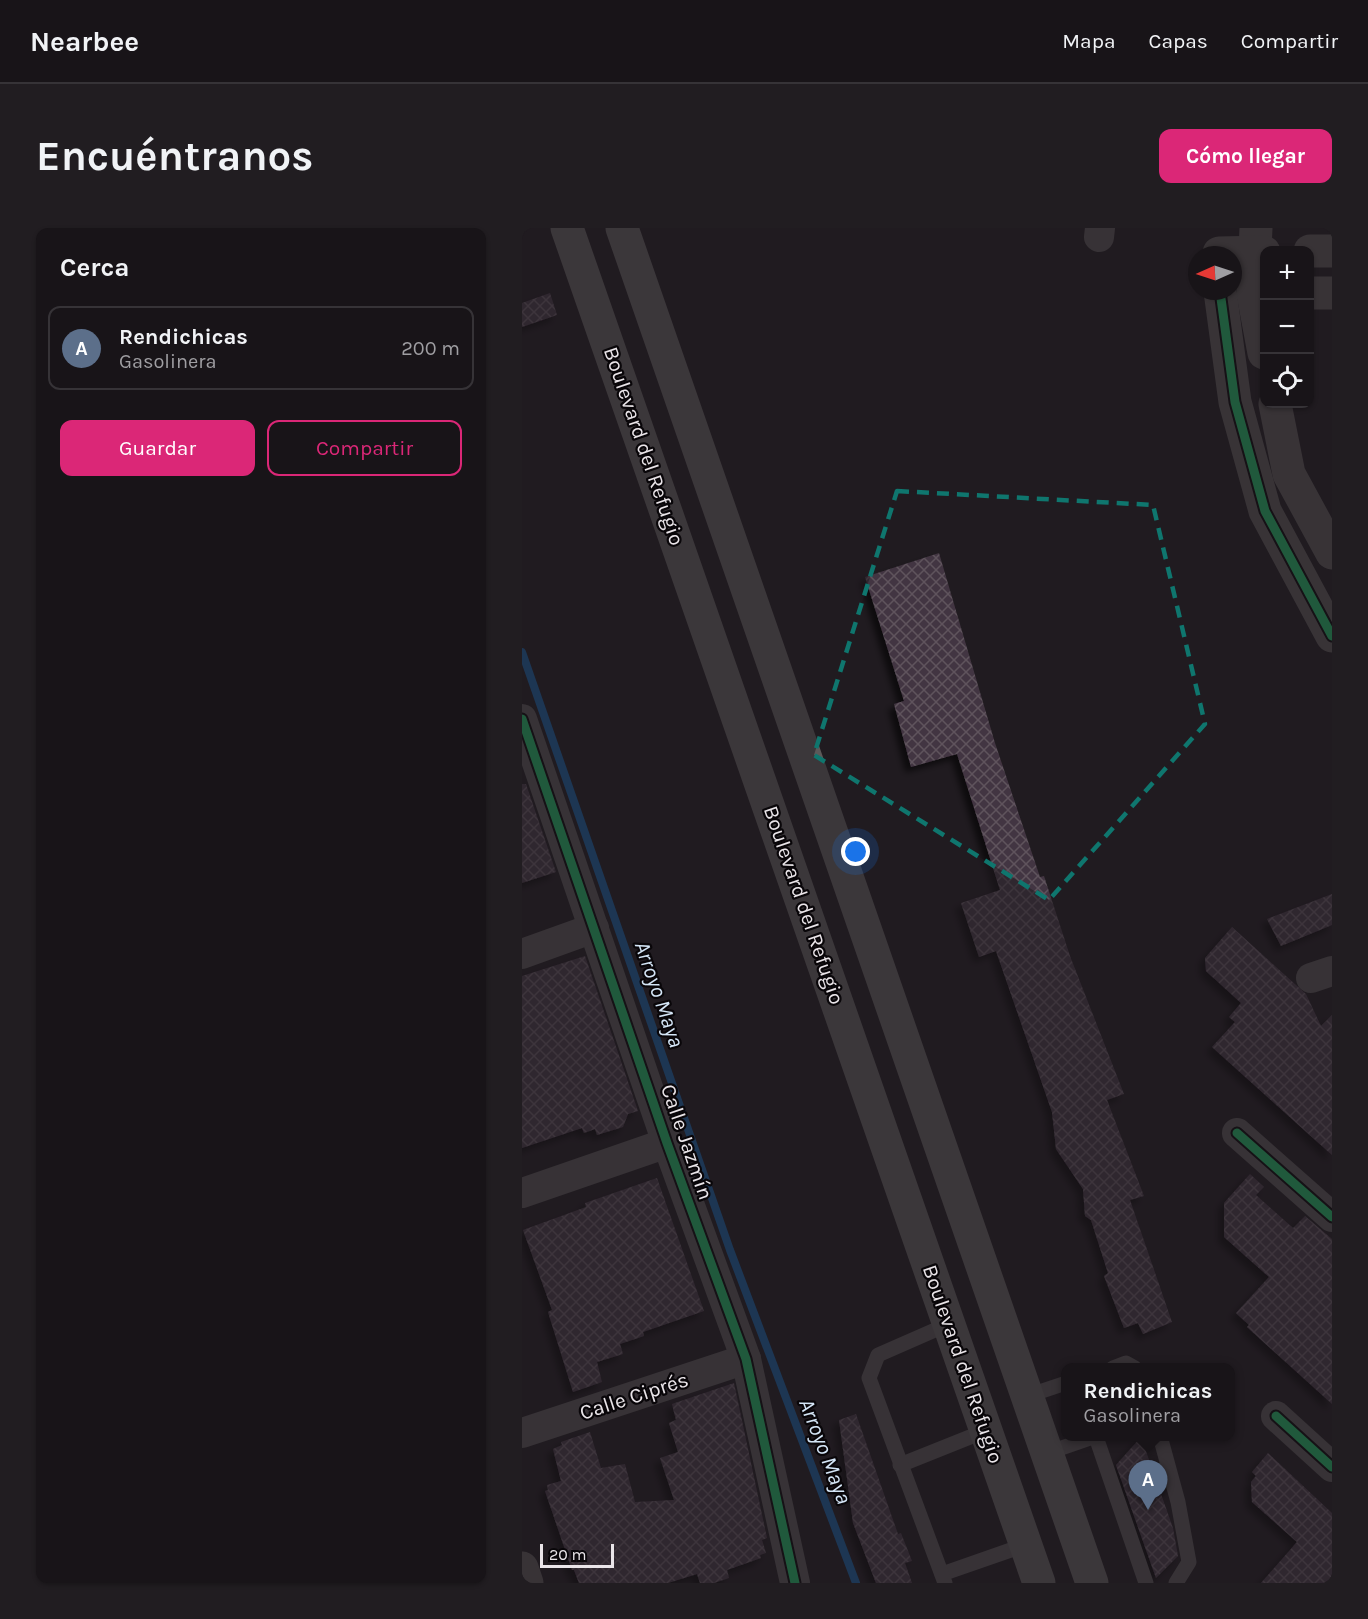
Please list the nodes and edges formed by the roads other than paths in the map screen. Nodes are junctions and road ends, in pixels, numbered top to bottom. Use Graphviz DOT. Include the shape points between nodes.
graph roads {
  1 [pos="567,228"];
  2 [pos="622,228"];
  3 [pos="1258,244"];
  4 [pos="1220,246"];
  5 [pos="1332,250"];
  6 [pos="1314,251"];
  7 [pos="1332,292"];
  8 [pos="1242,293"];
  9 [pos="1314,293"];
  10 [pos="1259,294"];
  11 [pos="1221,300"];
  12 [pos="1276,408"];
  13 [pos="1332,553"];
  14 [pos="1332,636"];
  15 [pos="522,721"];
  16 [pos="594,928"];
  17 [pos="522,954"];
  18 [pos="1237,1133"];
  19 [pos="667,1143"];
  20 [pos="522,1193"];
  21 [pos="1332,1217"];
  22 [pos="951,1323"];
  23 [pos="746,1359"];
  24 [pos="1061,1384"];
  25 [pos="1027,1396"];
  26 [pos="1276,1416"];
  27 [pos="986,1431"];
  28 [pos="522,1432"];
  29 [pos="1084,1441"];
  30 [pos="1097,1441"];
  31 [pos="1161,1441"];
  32 [pos="1047,1453"];
  33 [pos="900,1465"];
  34 [pos="1332,1467"];
  35 [pos="1025,1545"];
  36 [pos="522,1568"];
  37 [pos="943,1578"];
  38 [pos="527,1583"];
  39 [pos="795,1583"];
  40 [pos="1039,1583"];
  41 [pos="1092,1583"];
  42 [pos="1146,1583"];
  43 [pos="1176,1583"];
  1 -- 22 [label="main road, Boulevard del Refugio"];
  2 -- 25 [label="main road"];
  3 -- 4 [label="street"];
  3 -- 10 [label="street"];
  5 -- 6 [label="street"];
  7 -- 9 [label="street"];
  8 -- 10 [label="street"];
  11 -- 14 [label="street" via="1235,402 1265,511"];
  12 -- 13 [label="street" via="1289,474"];
  15 -- 16 [label="street, Calle Jazmín"];
  16 -- 17 [label="street"];
  16 -- 19 [label="street, Calle Jazmín"];
  18 -- 21 [label="street"];
  19 -- 20 [label="street"];
  19 -- 23 [label="street, Calle Jazmín"];
  22 -- 27 [label="main road, Boulevard del Refugio"];
  22 -- 33 [label="lane" via="878,1355 869,1378"];
  23 -- 28 [label="street, Calle Ciprés"];
  23 -- 39 [label="street, Calle Jazmín"];
  24 -- 25 [label="lane"];
  25 -- 32 [label="main road"];
  26 -- 34 [label="street"];
  27 -- 33 [label="lane"];
  27 -- 35 [label="main road, Boulevard del Refugio"];
  29 -- 32 [label="lane"];
  30 -- 42 [label="lane"];
  31 -- 43 [label="lane" via="1189,1562"];
  32 -- 41 [label="main road"];
  33 -- 37 [label="lane"];
  35 -- 37 [label="lane"];
  35 -- 40 [label="main road, Boulevard del Refugio"];
  36 -- 38 [label="street"];
}
